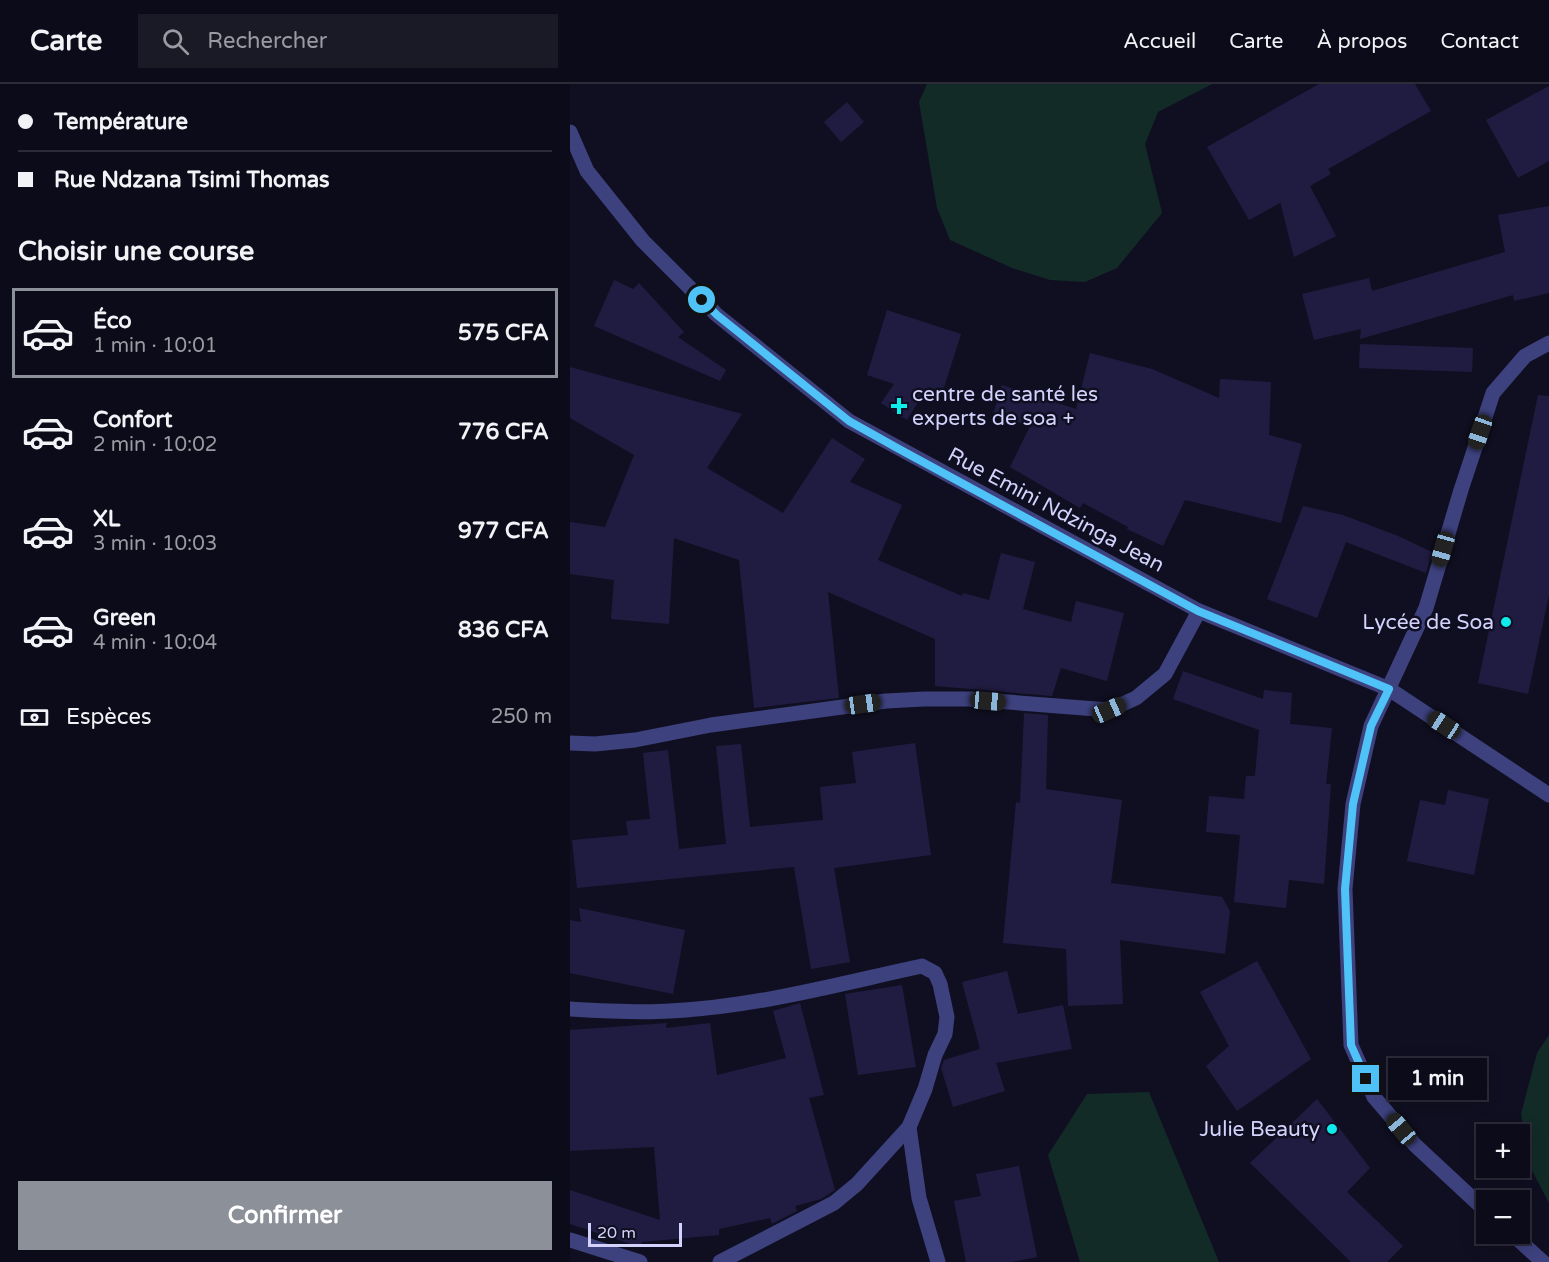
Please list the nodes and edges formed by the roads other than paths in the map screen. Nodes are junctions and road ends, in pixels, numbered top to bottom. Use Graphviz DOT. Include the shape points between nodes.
graph roads {
  1 [pos="570,132"];
  2 [pos="1549,343"];
  3 [pos="1198,611"];
  4 [pos="1389,689"];
  5 [pos="570,743"];
  6 [pos="1549,795"];
  7 [pos="570,1009"];
  8 [pos="909,1127"];
  9 [pos="1476,1202"];
  10 [pos="570,1240"];
  11 [pos="1523,1244"];
  12 [pos="640,1262"];
  13 [pos="720,1262"];
  14 [pos="938,1262"];
  15 [pos="1543,1262"];
  1 -- 3 [label="street, Rue Emini Ndzinga Jean" via="587,171 643,241 717,315 849,421"];
  2 -- 4 [label="street" via="1525,356 1493,393 1426,608"];
  3 -- 4 [label="street, Rue Emini Ndzinga Jean"];
  3 -- 5 [label="street" via="1164,674 1136,698 1109,710 969,699 886,701 711,725 635,740"];
  4 -- 6 [label="street, Rue Emini Ndzinga Jean"];
  4 -- 9 [label="street" via="1371,726 1353,804 1345,889 1351,1045 1374,1096 1415,1145"];
  7 -- 8 [label="street" via="709,1008 922,966 934,973 940,984 945,1034"];
  8 -- 13 [label="street" via="857,1184 834,1203"];
  8 -- 14 [label="street" via="920,1198"];
  10 -- 12 [label="street"];
  11 -- 15 [label="street"];
}
